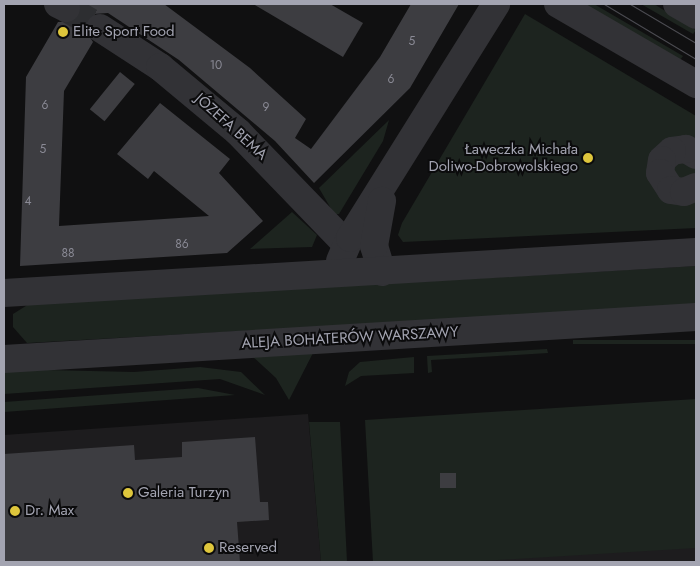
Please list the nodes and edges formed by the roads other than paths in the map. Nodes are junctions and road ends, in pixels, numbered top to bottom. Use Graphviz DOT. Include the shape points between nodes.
graph roads {
  1 [pos="496,4"];
  2 [pos="558,4"];
  3 [pos="677,4"];
  4 [pos="696,15"];
  5 [pos="100,28"];
  6 [pos="696,84"];
  7 [pos="696,155"];
  8 [pos="387,180"];
  9 [pos="696,187"];
  10 [pos="346,244"];
  11 [pos="696,252"];
  12 [pos="382,272"];
  13 [pos="339,275"];
  14 [pos="4,293"];
  15 [pos="696,317"];
  16 [pos="4,359"];
  1 -- 8 [label="street"];
  2 -- 6 [label="street"];
  3 -- 4 [label="street"];
  5 -- 10 [label="street, JÓZEFA BEMA" via="166,72 238,132"];
  7 -- 9 [label="street" via="686,149 672,150 662,160 660,173 671,190 684,192"];
  8 -- 10 [label="street"];
  8 -- 12 [label="street" via="374,238"];
  10 -- 13 [label="street"];
  11 -- 12 [label="street"];
  12 -- 13 [label="street"];
  13 -- 14 [label="street"];
  15 -- 16 [label="street, ALEJA BOHATERÓW WARSZAWY"];
}
